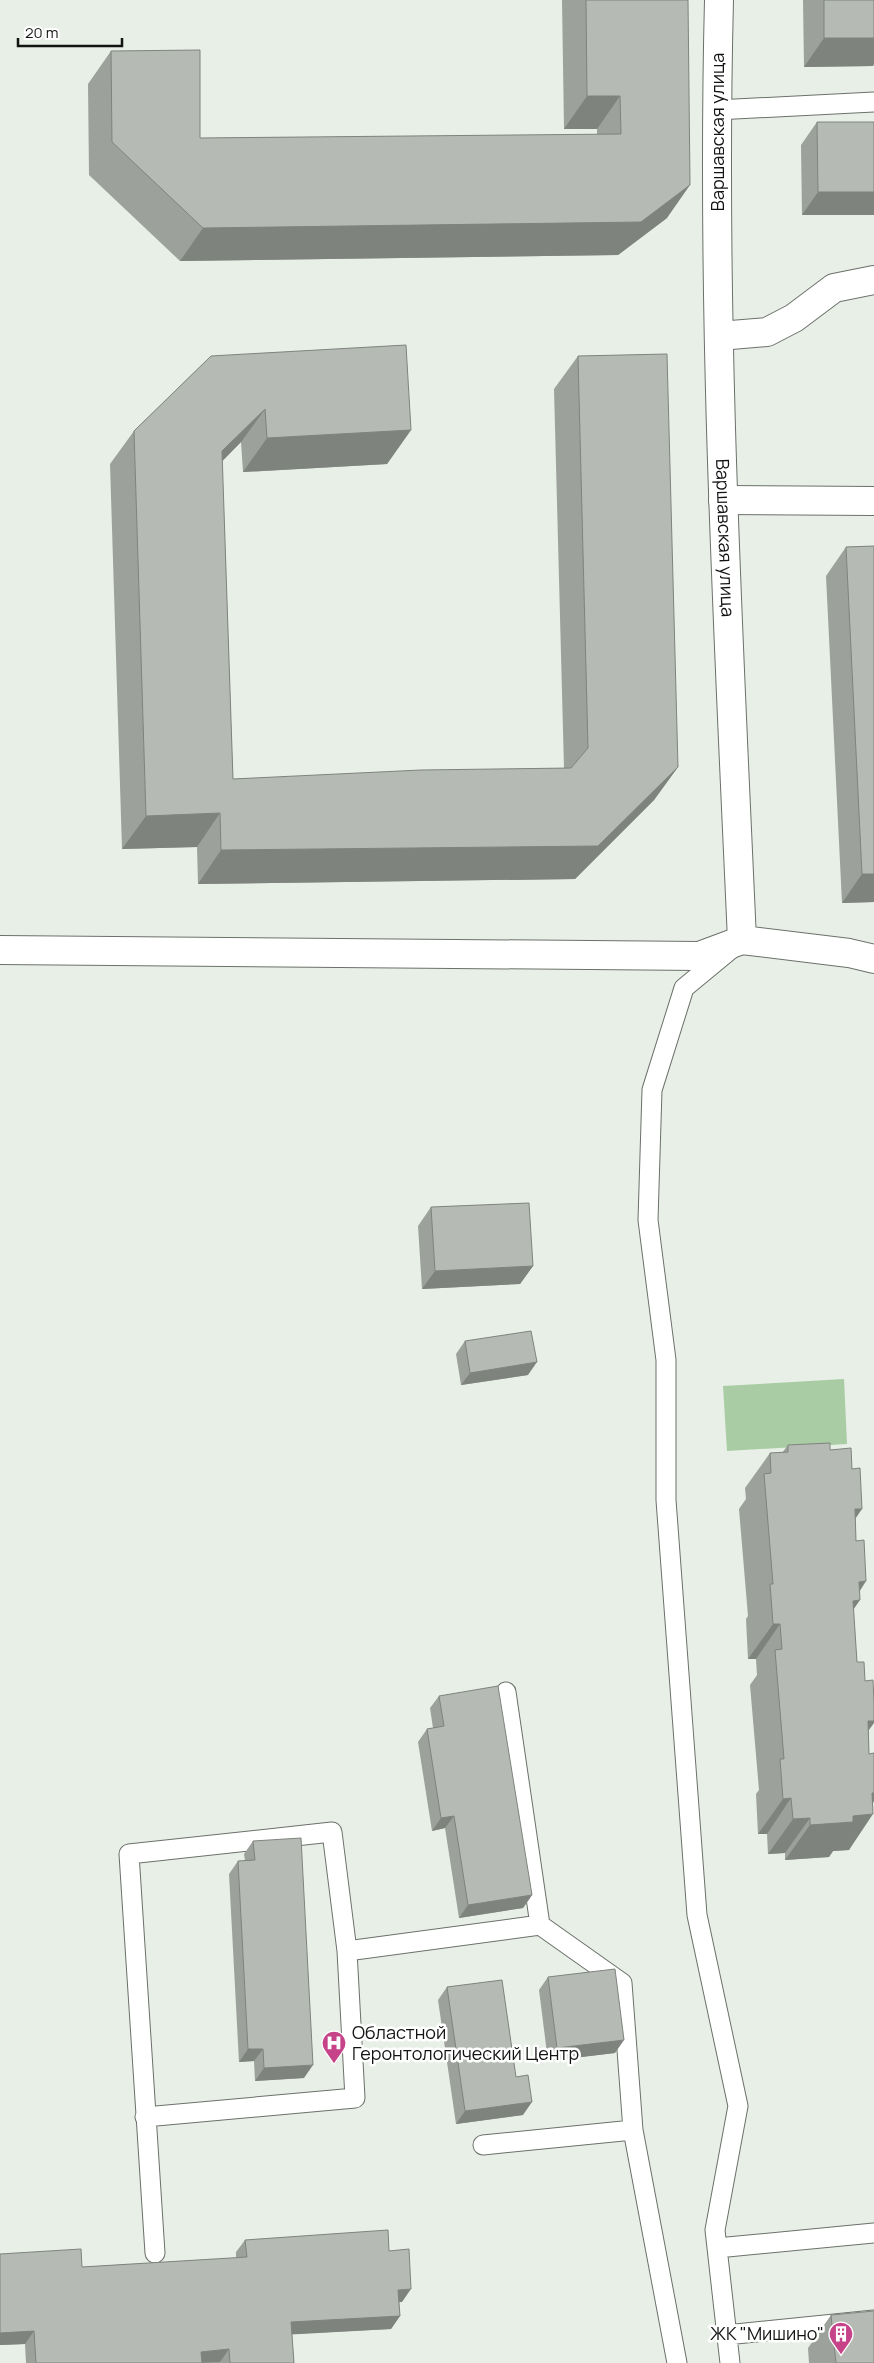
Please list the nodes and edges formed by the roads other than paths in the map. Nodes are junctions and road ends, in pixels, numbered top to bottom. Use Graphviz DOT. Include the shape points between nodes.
graph roads {
  1 [pos="719,0"];
  2 [pos="874,102"];
  3 [pos="716,110"];
  4 [pos="874,280"];
  5 [pos="719,336"];
  6 [pos="723,500"];
  7 [pos="874,501"];
  8 [pos="742,940"];
  9 [pos="0,950"];
  10 [pos="874,959"];
  11 [pos="506,1692"];
  12 [pos="540,1925"];
  13 [pos="347,1951"];
  14 [pos="145,2117"];
  15 [pos="633,2130"];
  16 [pos="483,2145"];
  17 [pos="874,2233"];
  18 [pos="717,2248"];
  19 [pos="155,2253"];
  20 [pos="874,2320"];
  21 [pos="726,2335"];
  22 [pos="677,2363"];
  23 [pos="730,2363"];
  1 -- 3 [label="street, Варшавская улица"];
  2 -- 3 [label="lane"];
  3 -- 5 [label="street, Варшавская улица"];
  4 -- 5 [label="street" via="834,288 794,318 767,332"];
  5 -- 6 [label="street, Варшавская улица"];
  6 -- 7 [label="street"];
  6 -- 8 [label="street, Варшавская улица"];
  8 -- 9 [label="street" via="699,956"];
  8 -- 10 [label="street" via="850,953"];
  8 -- 18 [label="lane" via="684,988 652,1090 648,1220 666,1360 666,1500 697,1915 738,2106 715,2230"];
  11 -- 12 [label="lane"];
  12 -- 13 [label="lane"];
  12 -- 15 [label="lane" via="622,1983"];
  13 -- 14 [label="lane" via="355,2098"];
  13 -- 14 [label="lane" via="332,1832 128,1854"];
  14 -- 19 [label="lane"];
  15 -- 16 [label="lane"];
  15 -- 22 [label="lane"];
  17 -- 18 [label="lane"];
  18 -- 21 [label="lane"];
  20 -- 21 [label="lane"];
  21 -- 23 [label="lane"];
}
